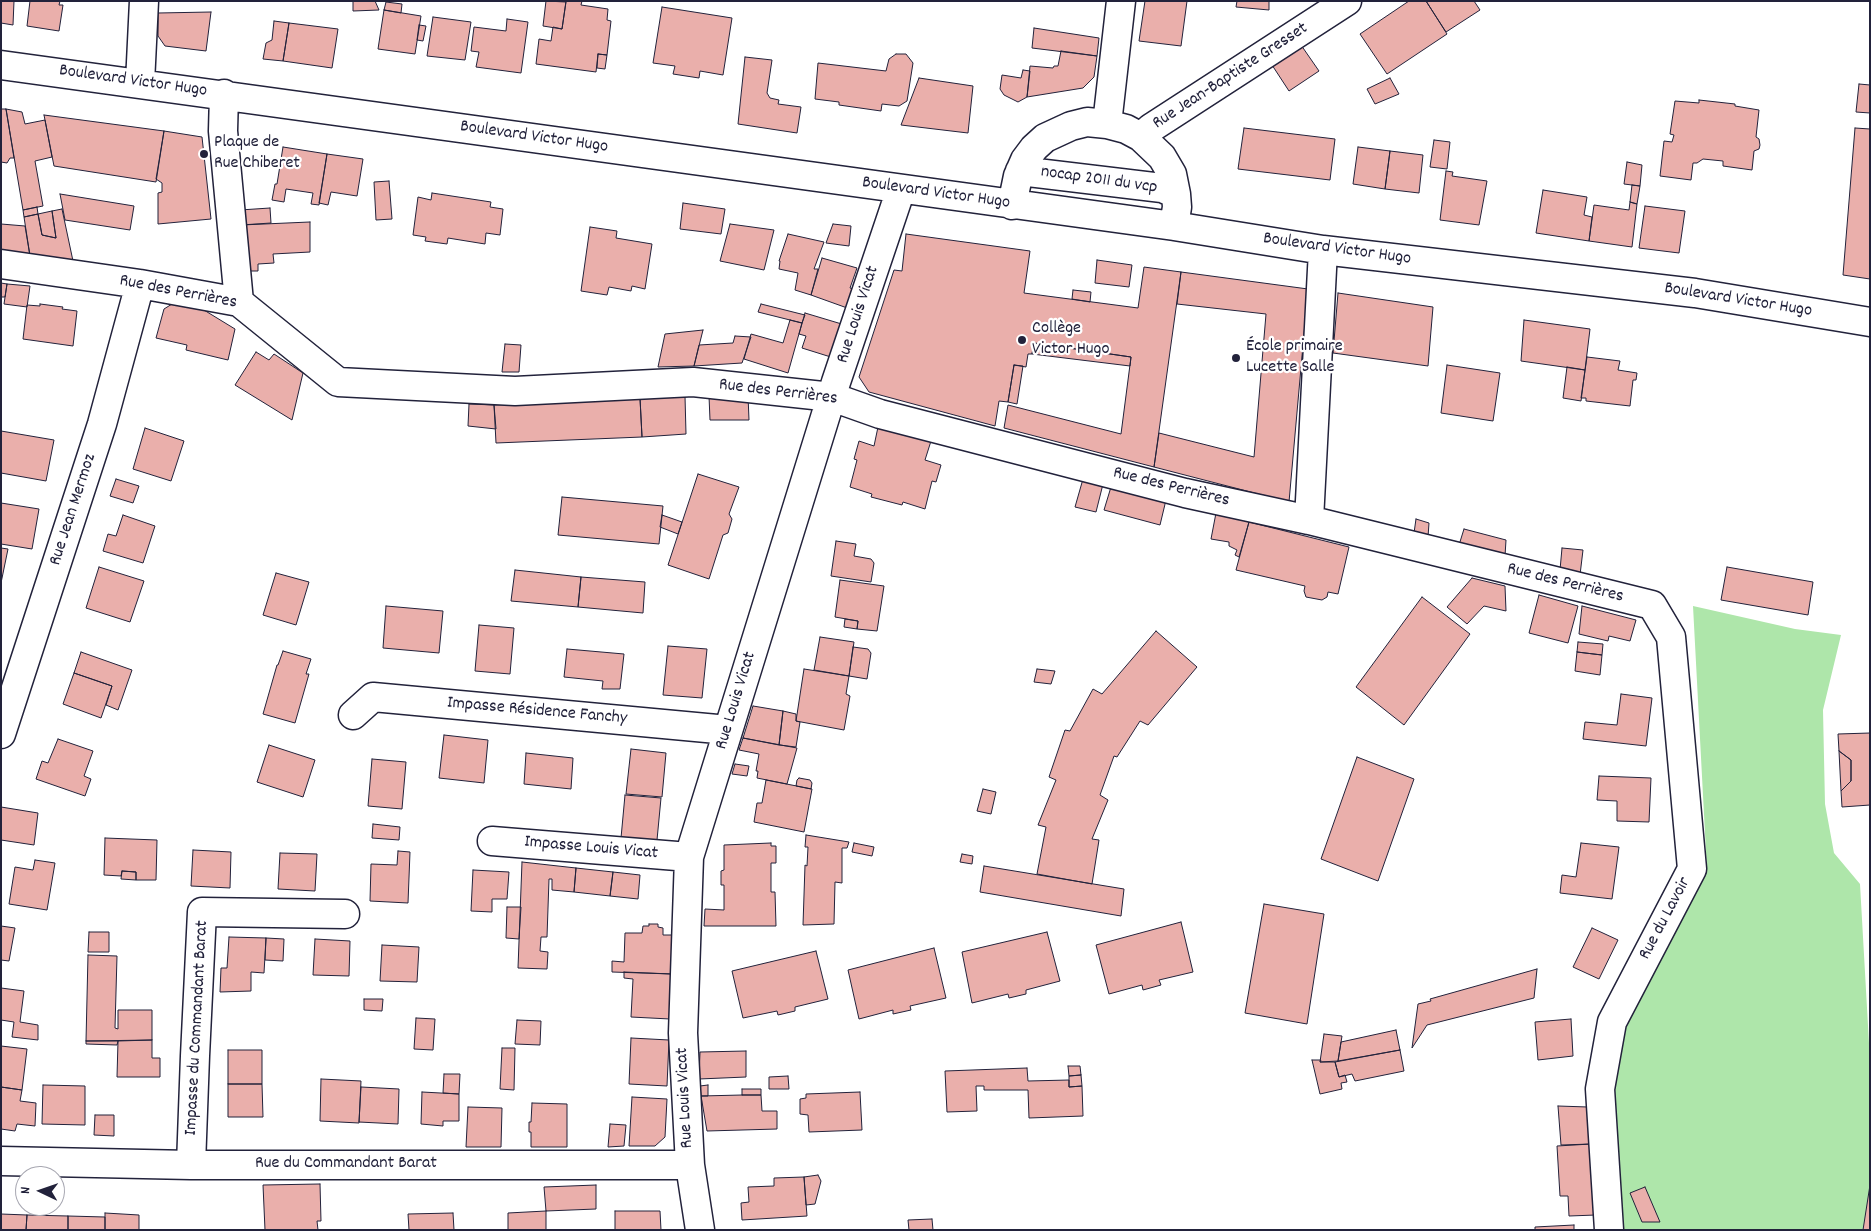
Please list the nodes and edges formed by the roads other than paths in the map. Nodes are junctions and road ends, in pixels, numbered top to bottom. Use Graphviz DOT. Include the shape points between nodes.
graph roads {
  1 [pos="144,1"];
  2 [pos="1120,1"];
  3 [pos="1346,1"];
  4 [pos="1,65"];
  5 [pos="140,83"];
  6 [pos="224,94"];
  7 [pos="1107,124"];
  8 [pos="1141,137"];
  9 [pos="1020,172"];
  10 [pos="901,189"];
  11 [pos="1176,194"];
  12 [pos="1012,205"];
  13 [pos="1174,226"];
  14 [pos="1323,250"];
  15 [pos="1,264"];
  16 [pos="140,284"];
  17 [pos="239,302"];
  18 [pos="1870,322"];
  19 [pos="832,397"];
  20 [pos="1309,520"];
  21 [pos="1652,606"];
  22 [pos="353,715"];
  23 [pos="728,730"];
  24 [pos="1,734"];
  25 [pos="492,841"];
  26 [pos="689,857"];
  27 [pos="345,914"];
  28 [pos="1,1160"];
  29 [pos="191,1164"];
  30 [pos="690,1165"];
  31 [pos="700,1230"];
  32 [pos="1609,1230"];
  1 -- 5 [label="street"];
  2 -- 7 [label="street"];
  3 -- 8 [label="street, Rue Jean-Baptiste Gresset"];
  4 -- 5 [label="street, Boulevard Victor Hugo"];
  5 -- 6 [label="street, Boulevard Victor Hugo"];
  6 -- 10 [label="street, Boulevard Victor Hugo"];
  6 -- 17 [label="street" via="223,131"];
  7 -- 8 [label="street" via="1126,128"];
  7 -- 9 [label="street" via="1087,122 1045,138 1025,160"];
  8 -- 11 [label="street" via="1162,157 1172,174"];
  9 -- 11 [label="street, nocap 2011 du vcp" via="1162,188"];
  9 -- 12 [label="street"];
  10 -- 12 [label="street, Boulevard Victor Hugo"];
  10 -- 19 [label="street, Rue Louis Vicat"];
  11 -- 13 [label="street"];
  12 -- 13 [label="street, Boulevard Victor Hugo"];
  13 -- 14 [label="street, Boulevard Victor Hugo"];
  14 -- 18 [label="street, Boulevard Victor Hugo" via="1695,293"];
  14 -- 20 [label="street"];
  15 -- 16 [label="street, Rue des Perrières"];
  16 -- 17 [label="street, Rue des Perrières"];
  16 -- 24 [label="street, Rue Jean Mermoz" via="102,424"];
  17 -- 19 [label="street, Rue des Perrières" via="338,382 515,390 693,382"];
  19 -- 20 [label="street, Rue des Perrières" via="880,414 1156,485"];
  19 -- 23 [label="street, Rue Louis Vicat"];
  20 -- 21 [label="street, Rue des Perrières"];
  21 -- 32 [label="street, Rue du Lavoir" via="1671,637 1692,870 1612,1022 1600,1089"];
  22 -- 23 [label="street, Impasse Résidence Fanchy" via="373,697"];
  23 -- 26 [label="street, Rue Louis Vicat"];
  25 -- 26 [label="street, Impasse Louis Vicat"];
  26 -- 30 [label="street, Rue Louis Vicat" via="683,1033"];
  27 -- 29 [label="street, Impasse du Commandant Barat" via="202,912"];
  28 -- 29 [label="street, Rue du Commandant Barat"];
  29 -- 30 [label="street, Rue du Commandant Barat"];
  30 -- 31 [label="street, Rue Louis Vicat"];
}
